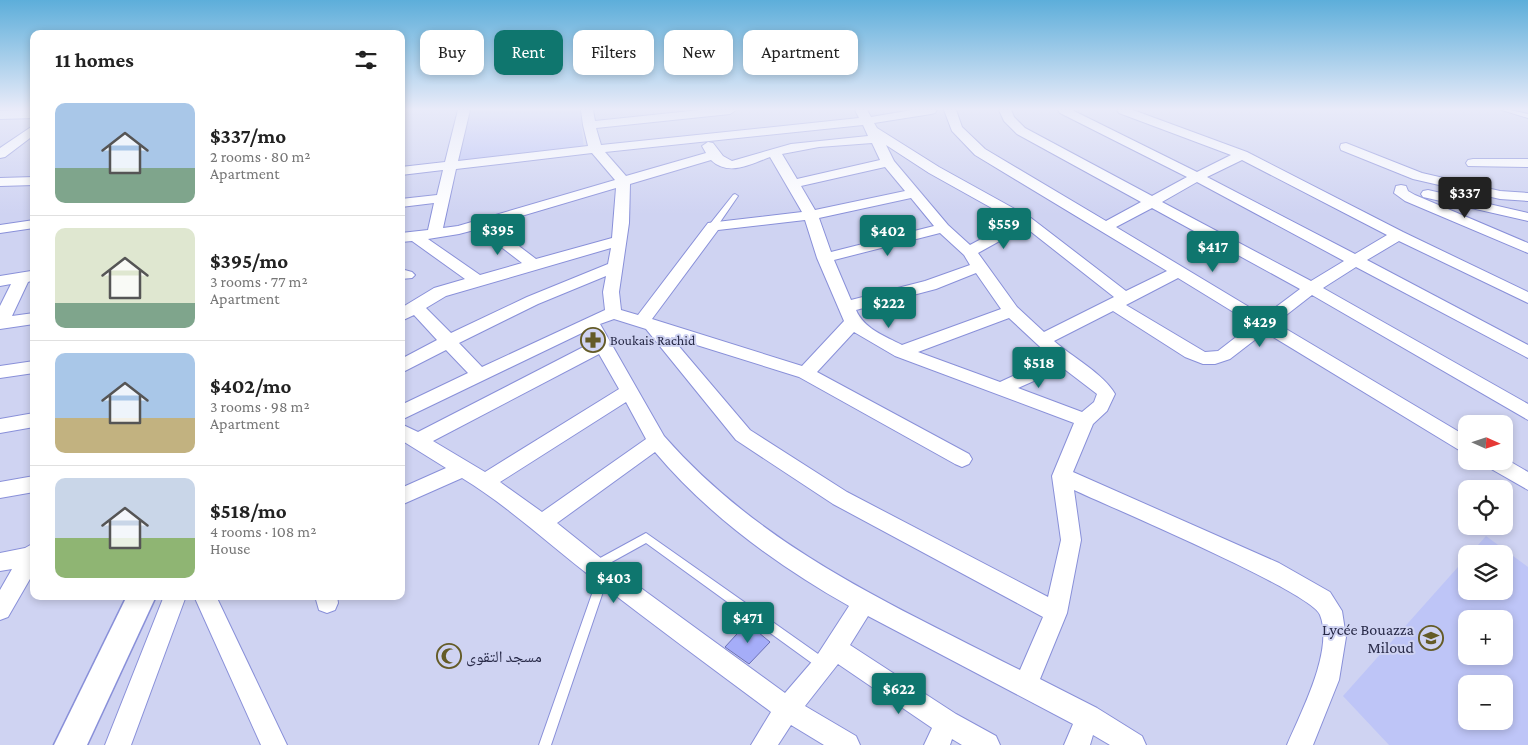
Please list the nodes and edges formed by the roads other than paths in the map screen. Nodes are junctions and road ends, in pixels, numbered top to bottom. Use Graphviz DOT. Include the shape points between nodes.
graph roads {
  1 [pos="13,145"];
  2 [pos="455,145"];
  3 [pos="595,145"];
  4 [pos="639,145"];
  5 [pos="707,145"];
  6 [pos="805,145"];
  7 [pos="879,145"];
  8 [pos="897,145"];
  9 [pos="973,145"];
  10 [pos="1047,145"];
  11 [pos="1133,145"];
  12 [pos="1213,145"];
  13 [pos="1346,146"];
  14 [pos="596,150"];
  15 [pos="774,152"];
  16 [pos="0,154"];
  17 [pos="714,155"];
  18 [pos="1242,156"];
  19 [pos="888,162"];
  20 [pos="1473,163"];
  21 [pos="1528,163"];
  22 [pos="450,166"];
  23 [pos="405,171"];
  24 [pos="1197,177"];
  25 [pos="30,181"];
  26 [pos="623,181"];
  27 [pos="0,182"];
  28 [pos="793,184"];
  29 [pos="915,193"];
  30 [pos="735,196"];
  31 [pos="1528,197"];
  32 [pos="443,198"];
  33 [pos="1152,201"];
  34 [pos="405,203"];
  35 [pos="811,215"];
  36 [pos="1528,217"];
  37 [pos="1026,221"];
  38 [pos="481,224"];
  39 [pos="30,225"];
  40 [pos="713,226"];
  41 [pos="1106,227"];
  42 [pos="943,228"];
  43 [pos="0,229"];
  44 [pos="434,234"];
  45 [pos="1398,235"];
  46 [pos="408,237"];
  47 [pos="619,241"];
  48 [pos="1528,248"];
  49 [pos="969,252"];
  50 [pos="825,258"];
  51 [pos="1356,261"];
  52 [pos="534,265"];
  53 [pos="614,267"];
  54 [pos="979,267"];
  55 [pos="1180,271"];
  56 [pos="28,277"];
  57 [pos="476,280"];
  58 [pos="0,281"];
  59 [pos="1311,288"];
  60 [pos="1528,298"];
  61 [pos="1119,301"];
  62 [pos="407,311"];
  63 [pos="1011,311"];
  64 [pos="613,313"];
  65 [pos="849,315"];
  66 [pos="30,319"];
  67 [pos="590,322"];
  68 [pos="0,323"];
  69 [pos="647,324"];
  70 [pos="1267,324"];
  71 [pos="448,340"];
  72 [pos="1041,340"];
  73 [pos="604,344"];
  74 [pos="901,352"];
  75 [pos="1528,352"];
  76 [pos="1064,360"];
  77 [pos="405,365"];
  78 [pos="30,368"];
  79 [pos="0,372"];
  80 [pos="805,374"];
  81 [pos="480,376"];
  82 [pos="1000,389"];
  83 [pos="629,392"];
  84 [pos="1524,405"];
  85 [pos="405,411"];
  86 [pos="1086,420"];
  87 [pos="30,421"];
  88 [pos="0,426"];
  89 [pos="409,436"];
  90 [pos="1458,440"];
  91 [pos="657,441"];
  92 [pos="962,459"];
  93 [pos="464,468"];
  94 [pos="1508,470"];
  95 [pos="1062,476"];
  96 [pos="485,482"];
  97 [pos="1528,482"];
  98 [pos="30,485"];
  99 [pos="0,490"];
  100 [pos="405,495"];
  101 [pos="542,523"];
  102 [pos="30,555"];
  103 [pos="30,559"];
  104 [pos="0,562"];
  105 [pos="600,570"];
  106 [pos="140,600"];
  107 [pos="173,600"];
  108 [pos="207,600"];
  109 [pos="864,602"];
  110 [pos="0,610"];
  111 [pos="1056,613"];
  112 [pos="829,656"];
  113 [pos="1026,684"];
  114 [pos="788,709"];
  115 [pos="1088,717"];
  116 [pos="942,734"];
  117 [pos="70,745"];
  118 [pos="118,745"];
  119 [pos="274,745"];
  120 [pos="545,745"];
  121 [pos="764,745"];
  122 [pos="847,745"];
  123 [pos="987,745"];
  124 [pos="1077,745"];
  125 [pos="1133,745"];
  126 [pos="1300,745"];
  1 -- 16 [label="street"];
  2 -- 22 [label="street"];
  3 -- 14 [label="street"];
  4 -- 14 [label="street"];
  5 -- 17 [label="street"];
  6 -- 15 [label="street"];
  7 -- 19 [label="street"];
  8 -- 37 [label="street" via="934,170"];
  9 -- 41 [label="street"];
  10 -- 33 [label="street"];
  11 -- 24 [label="street"];
  12 -- 18 [label="street"];
  13 -- 31 [label="street" via="1418,176 1500,195"];
  14 -- 22 [label="street"];
  14 -- 26 [label="street"];
  15 -- 17 [label="street" via="732,164"];
  15 -- 28 [label="street"];
  17 -- 26 [label="street"];
  18 -- 24 [label="street"];
  18 -- 45 [label="street"];
  19 -- 28 [label="street"];
  19 -- 29 [label="street"];
  20 -- 21 [label="street"];
  22 -- 23 [label="street"];
  22 -- 32 [label="street"];
  24 -- 33 [label="street"];
  24 -- 51 [label="street"];
  25 -- 27 [label="street"];
  26 -- 38 [label="street"];
  26 -- 47 [label="street"];
  28 -- 35 [label="street"];
  29 -- 35 [label="street"];
  29 -- 42 [label="street"];
  30 -- 40 [label="lane"];
  32 -- 34 [label="street"];
  32 -- 44 [label="street"];
  33 -- 41 [label="street"];
  33 -- 59 [label="street"];
  35 -- 40 [label="street"];
  35 -- 50 [label="street"];
  36 -- 48 [label="street" via="1416,191 1400,191"];
  37 -- 49 [label="street"];
  37 -- 61 [label="street"];
  38 -- 44 [label="street"];
  38 -- 52 [label="street"];
  39 -- 43 [label="street"];
  40 -- 69 [label="street"];
  41 -- 55 [label="street"];
  42 -- 49 [label="street"];
  42 -- 50 [label="street"];
  44 -- 46 [label="street"];
  45 -- 51 [label="street"];
  45 -- 60 [label="street"];
  46 -- 57 [label="street"];
  47 -- 52 [label="street"];
  47 -- 53 [label="street"];
  49 -- 54 [label="street"];
  50 -- 65 [label="street"];
  51 -- 59 [label="street"];
  51 -- 75 [label="street"];
  52 -- 57 [label="street"];
  53 -- 64 [label="street"];
  53 -- 71 [label="street"];
  54 -- 63 [label="street"];
  54 -- 65 [label="street"];
  55 -- 61 [label="street"];
  55 -- 70 [label="street"];
  56 -- 58 [label="street"];
  56 -- 68 [label="street"];
  57 -- 62 [label="street" via="440,292"];
  59 -- 70 [label="street"];
  59 -- 84 [label="street"];
  61 -- 70 [label="street" via="1191,353 1203,358 1224,355"];
  61 -- 72 [label="street"];
  62 -- 71 [label="street"];
  63 -- 72 [label="street"];
  63 -- 74 [label="street"];
  64 -- 67 [label="street"];
  64 -- 69 [label="street"];
  65 -- 74 [label="street" via="871,337"];
  65 -- 80 [label="street"];
  66 -- 68 [label="street"];
  67 -- 73 [label="street"];
  67 -- 81 [label="street"];
  69 -- 80 [label="street"];
  69 -- 111 [label="street" via="743,435 840,498"];
  70 -- 90 [label="street"];
  71 -- 77 [label="street"];
  71 -- 81 [label="street"];
  72 -- 76 [label="street"];
  73 -- 83 [label="street"];
  73 -- 89 [label="street"];
  74 -- 82 [label="street"];
  76 -- 82 [label="street"];
  76 -- 86 [label="street" via="1095,381 1106,394 1101,406"];
  78 -- 79 [label="street"];
  80 -- 92 [label="street"];
  81 -- 85 [label="street"];
  82 -- 86 [label="street"];
  83 -- 91 [label="street"];
  83 -- 96 [label="street"];
  86 -- 95 [label="street"];
  87 -- 88 [label="street"];
  89 -- 93 [label="street"];
  91 -- 101 [label="street"];
  91 -- 109 [label="street" via="746,526"];
  93 -- 96 [label="street"];
  93 -- 100 [label="street"];
  94 -- 97 [label="street"];
  95 -- 111 [label="street" via="1071,540"];
  95 -- 126 [label="street" via="1271,570 1322,599 1332,612 1335,637 1327,680"];
  96 -- 101 [label="street"];
  98 -- 99 [label="street"];
  101 -- 105 [label="street"];
  102 -- 104 [label="street"];
  103 -- 110 [label="street"];
  105 -- 112 [label="lane" via="646,537"];
  105 -- 114 [label="street"];
  105 -- 120 [label="lane"];
  106 -- 117 [label="street"];
  107 -- 118 [label="street"];
  108 -- 119 [label="street"];
  109 -- 112 [label="street"];
  109 -- 113 [label="street"];
  111 -- 113 [label="street"];
  112 -- 114 [label="street"];
  112 -- 116 [label="street"];
  113 -- 115 [label="street"];
  114 -- 121 [label="street"];
  114 -- 122 [label="street"];
  115 -- 124 [label="street"];
  115 -- 125 [label="street"];
  116 -- 123 [label="street"];
}
